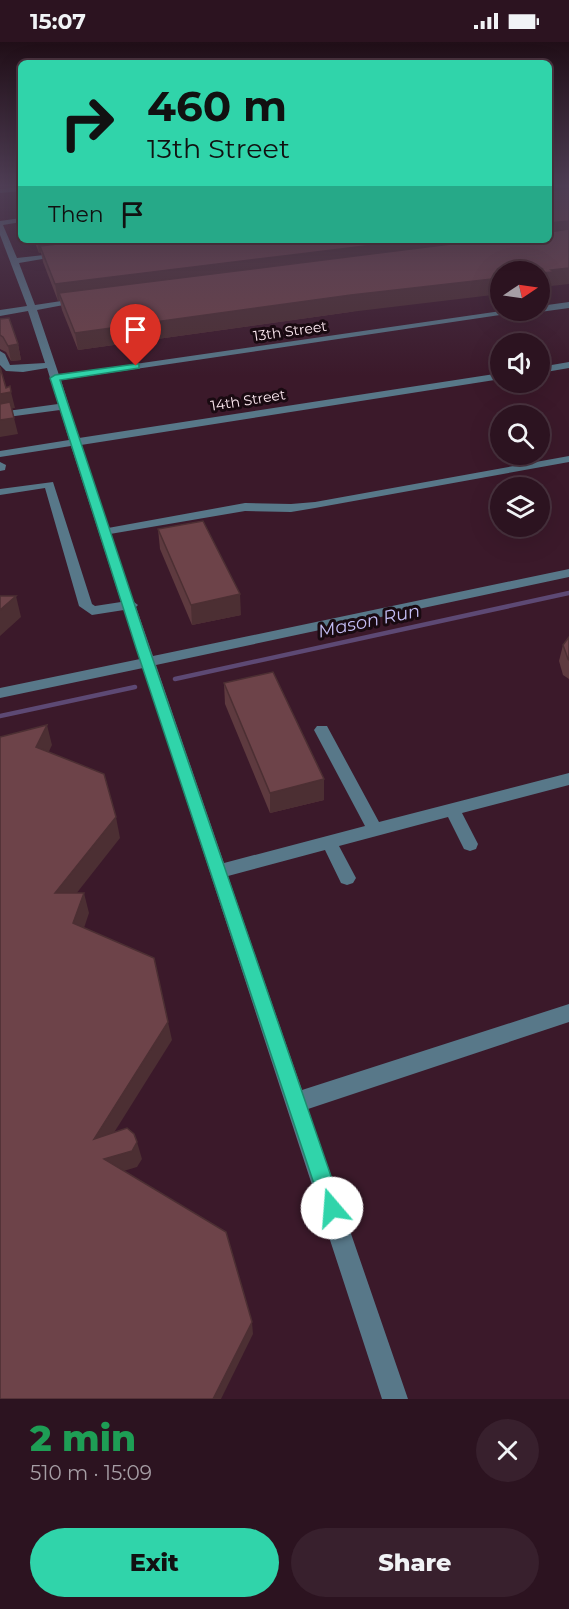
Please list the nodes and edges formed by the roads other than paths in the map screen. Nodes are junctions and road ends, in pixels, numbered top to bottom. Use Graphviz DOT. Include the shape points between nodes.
graph roads {
  1 [pos="8,249"];
  2 [pos="69,255"];
  3 [pos="12,260"];
  4 [pos="90,300"];
  5 [pos="569,305"];
  6 [pos="31,308"];
  7 [pos="550,308"];
  8 [pos="0,313"];
  9 [pos="490,315"];
  10 [pos="0,354"];
  11 [pos="569,365"];
  12 [pos="550,368"];
  13 [pos="53,371"];
  14 [pos="490,378"];
  15 [pos="64,406"];
  16 [pos="0,415"];
  17 [pos="76,442"];
  18 [pos="0,454"];
  19 [pos="569,459"];
  20 [pos="0,492"];
  21 [pos="103,532"];
  22 [pos="569,573"];
  23 [pos="130,605"];
  24 [pos="147,661"];
  25 [pos="0,693"];
  26 [pos="322,730"];
  27 [pos="569,779"];
  28 [pos="452,810"];
  29 [pos="375,830"];
  30 [pos="329,842"];
  31 [pos="470,844"];
  32 [pos="219,871"];
  33 [pos="347,878"];
  34 [pos="569,1013"];
  35 [pos="297,1102"];
  36 [pos="395,1399"];
  1 -- 3 [label="street"];
  2 -- 3 [label="street"];
  3 -- 6 [label="street"];
  4 -- 6 [label="street"];
  5 -- 7 [label="street"];
  6 -- 8 [label="street"];
  6 -- 13 [label="street"];
  9 -- 13 [label="street, 13th Street"];
  10 -- 13 [label="street, 13th Street" via="6,368"];
  11 -- 12 [label="street"];
  13 -- 15 [label="street"];
  14 -- 17 [label="street, 14th Street"];
  15 -- 16 [label="street"];
  15 -- 17 [label="street"];
  17 -- 18 [label="street, 14th Street"];
  17 -- 21 [label="street"];
  19 -- 21 [label="street" via="315,505 245,507"];
  20 -- 23 [label="street" via="49,484 86,606 92,611"];
  21 -- 23 [label="street"];
  22 -- 24 [label="street"];
  23 -- 24 [label="street"];
  24 -- 25 [label="street"];
  24 -- 32 [label="street"];
  26 -- 29 [label="street"];
  27 -- 28 [label="street"];
  28 -- 29 [label="street"];
  28 -- 31 [label="street"];
  29 -- 30 [label="street"];
  30 -- 32 [label="street"];
  30 -- 33 [label="street"];
  32 -- 35 [label="street"];
  34 -- 35 [label="street"];
  35 -- 36 [label="street"];
}
